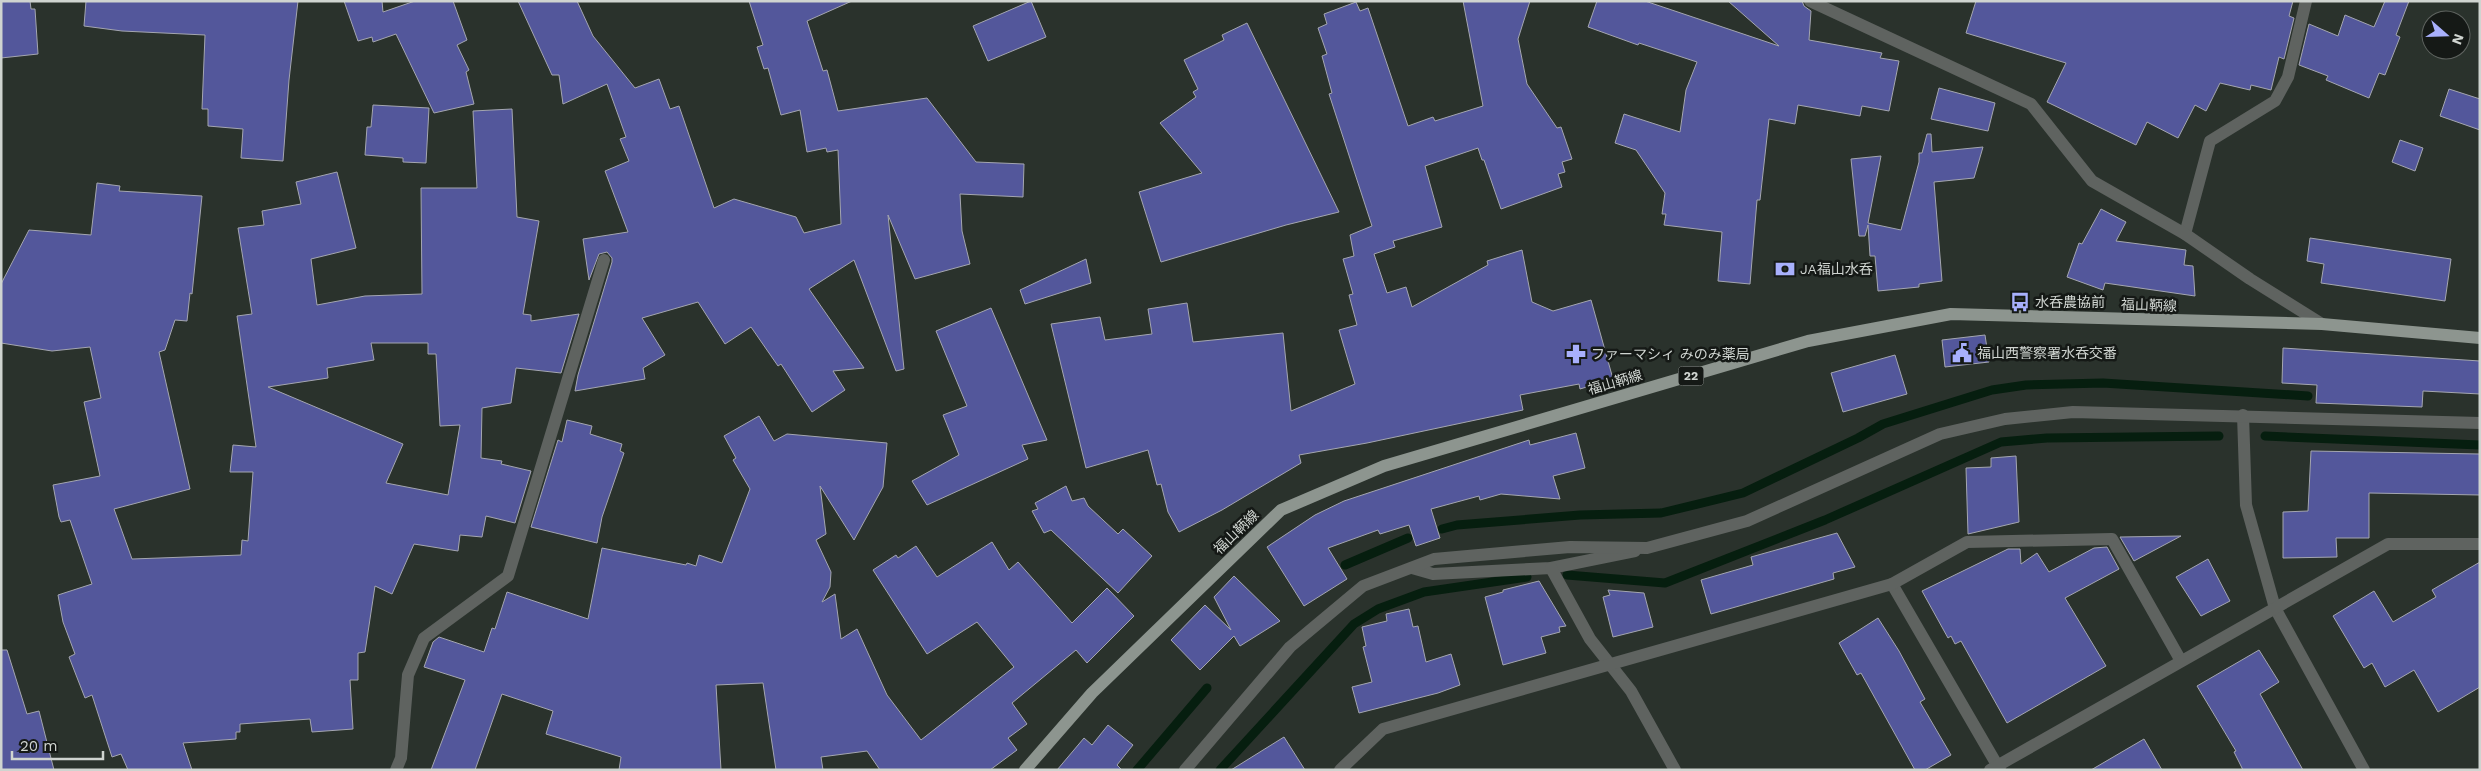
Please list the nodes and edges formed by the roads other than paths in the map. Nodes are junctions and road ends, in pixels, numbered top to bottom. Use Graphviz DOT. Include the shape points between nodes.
graph roads {
  1 [pos="1810,1"];
  2 [pos="2306,1"];
  3 [pos="2186,234"];
  4 [pos="604,260"];
  5 [pos="2322,324"];
  6 [pos="2480,338"];
  7 [pos="2243,415"];
  8 [pos="2480,424"];
  9 [pos="2480,544"];
  10 [pos="1648,548"];
  11 [pos="1412,568"];
  12 [pos="1551,568"];
  13 [pos="1892,584"];
  14 [pos="2275,608"];
  15 [pos="2181,661"];
  16 [pos="1610,665"];
  17 [pos="1344,768"];
  18 [pos="1996,768"];
  19 [pos="396,770"];
  20 [pos="1025,770"];
  21 [pos="1185,770"];
  22 [pos="1675,770"];
  23 [pos="2364,770"];
  1 -- 3 [label="street" via="2031,104 2092,181"];
  2 -- 3 [label="street" via="2288,77 2275,101 2210,141"];
  3 -- 5 [label="street"];
  4 -- 19 [label="street" via="508,576 424,638 408,675 401,758"];
  5 -- 6 [label="main road, 福山鞆線 / 22"];
  5 -- 20 [label="main road, 福山鞆線 / 22" via="1950,314 1808,341 1384,466 1281,510 1092,693"];
  7 -- 8 [label="street"];
  7 -- 10 [label="street" via="2072,412 2006,419 1940,434 1747,521"];
  7 -- 14 [label="street" via="2246,505"];
  9 -- 14 [label="street" via="2388,544"];
  10 -- 11 [label="street" via="1570,547 1434,559"];
  10 -- 12 [label="street"];
  11 -- 12 [label="street" via="1432,574"];
  11 -- 21 [label="street" via="1362,586 1290,647"];
  12 -- 16 [label="street" via="1590,639"];
  13 -- 15 [label="street" via="1967,542 2112,540"];
  13 -- 16 [label="street"];
  13 -- 18 [label="street"];
  14 -- 15 [label="street"];
  14 -- 23 [label="street"];
  15 -- 18 [label="street"];
  16 -- 17 [label="street" via="1382,729"];
  16 -- 22 [label="street" via="1631,690"];
}
